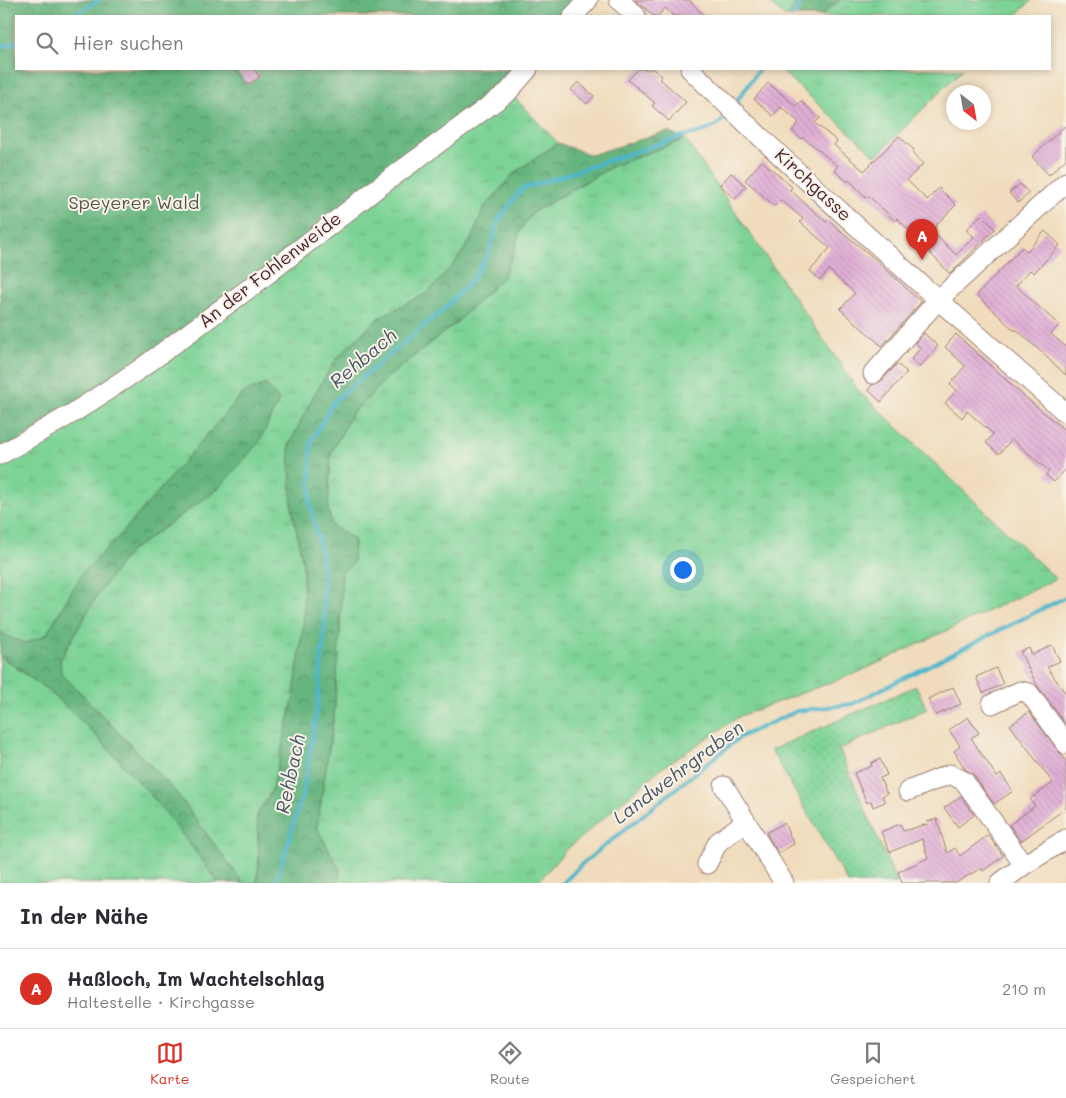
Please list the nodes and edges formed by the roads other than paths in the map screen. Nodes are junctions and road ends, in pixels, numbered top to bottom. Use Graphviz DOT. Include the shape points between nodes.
graph roads {
  1 [pos="588,0"];
  2 [pos="619,0"];
  3 [pos="574,15"];
  4 [pos="635,15"];
  5 [pos="527,70"];
  6 [pos="691,70"];
  7 [pos="1066,182"];
  8 [pos="938,300"];
  9 [pos="873,374"];
  10 [pos="1066,413"];
  11 [pos="0,455"];
  12 [pos="992,704"];
  13 [pos="1066,744"];
  14 [pos="724,786"];
  15 [pos="908,792"];
  16 [pos="745,822"];
  17 [pos="1066,839"];
  18 [pos="707,864"];
  19 [pos="1024,865"];
  20 [pos="784,883"];
  21 [pos="1000,883"];
  1 -- 3 [label="street"];
  2 -- 4 [label="street"];
  5 -- 11 [label="street, An der Fohlenweide" via="508,92 148,363 73,413"];
  6 -- 8 [label="street, Kirchgasse"];
  7 -- 8 [label="street"];
  8 -- 9 [label="street"];
  8 -- 10 [label="street, Kirchgasse"];
  12 -- 13 [label="street" via="1020,691 1029,693"];
  14 -- 16 [label="street"];
  15 -- 19 [label="street" via="950,774 964,781"];
  16 -- 18 [label="street" via="718,842"];
  16 -- 20 [label="street"];
  17 -- 19 [label="street"];
  19 -- 21 [label="street"];
}
